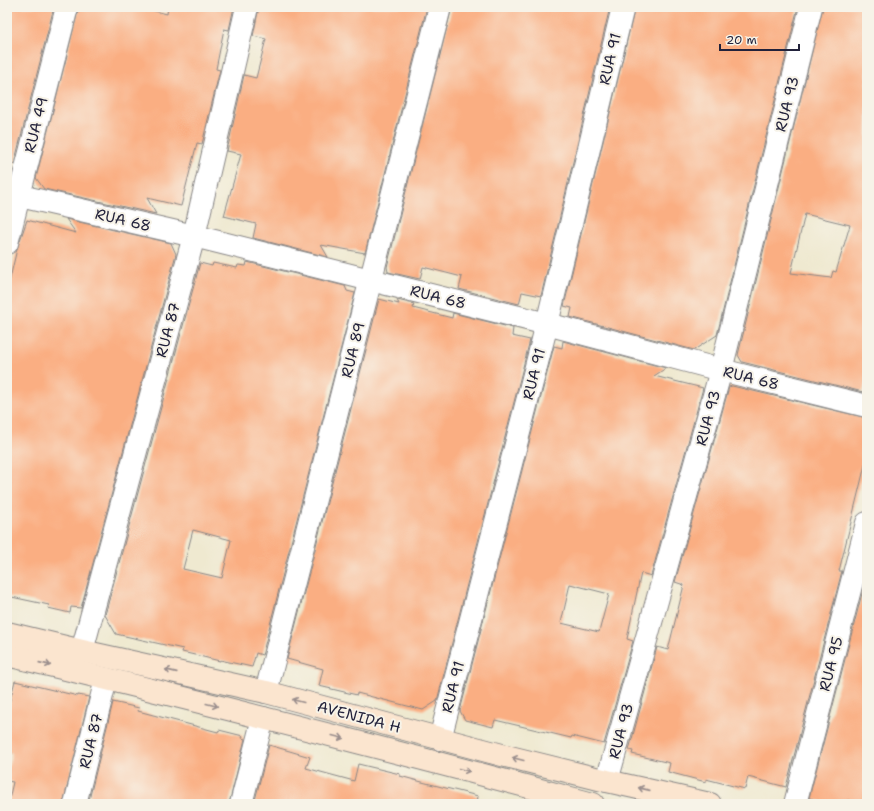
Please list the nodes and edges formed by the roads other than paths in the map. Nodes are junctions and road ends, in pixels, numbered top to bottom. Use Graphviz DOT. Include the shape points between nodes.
graph roads {
  1 [pos="67,7"];
  2 [pos="247,7"];
  3 [pos="440,7"];
  4 [pos="623,7"];
  5 [pos="811,7"];
  6 [pos="13,195"];
  7 [pos="194,236"];
  8 [pos="7,243"];
  9 [pos="371,281"];
  10 [pos="547,324"];
  11 [pos="721,370"];
  12 [pos="867,406"];
  13 [pos="867,523"];
  14 [pos="7,633"];
  15 [pos="82,651"];
  16 [pos="7,655"];
  17 [pos="106,678"];
  18 [pos="266,692"];
  19 [pos="263,718"];
  20 [pos="440,739"];
  21 [pos="607,781"];
  22 [pos="75,804"];
  23 [pos="241,804"];
  24 [pos="593,804"];
  25 [pos="710,804"];
  26 [pos="796,804"];
  1 -- 6 [label="street, RUA 49"];
  2 -- 7 [label="street, RUA 87"];
  3 -- 9 [label="street, RUA 89"];
  4 -- 10 [label="street, RUA 91"];
  5 -- 11 [label="street, RUA 93"];
  6 -- 7 [label="street, RUA 68"];
  6 -- 8 [label="street, RUA 49"];
  7 -- 9 [label="street, RUA 68"];
  7 -- 15 [label="street, RUA 87"];
  9 -- 10 [label="street, RUA 68"];
  9 -- 18 [label="street, RUA 89"];
  10 -- 11 [label="street, RUA 68"];
  10 -- 20 [label="street, RUA 91"];
  11 -- 12 [label="street, RUA 68"];
  11 -- 21 [label="street, RUA 93"];
  13 -- 26 [label="street, RUA 95"];
  14 -- 15 [label="street, AVENIDA H"];
  18 -- 15 [label="street, AVENIDA H, one-way"];
  16 -- 17 [label="street, AVENIDA H, one-way"];
  17 -- 19 [label="street, AVENIDA H, one-way"];
  17 -- 22 [label="street, RUA 87"];
  20 -- 18 [label="street, AVENIDA H, one-way"];
  19 -- 23 [label="street"];
  19 -- 24 [label="street, AVENIDA H, one-way"];
  21 -- 20 [label="street, AVENIDA H, one-way"];
  25 -- 21 [label="street, AVENIDA H, one-way"];
}
